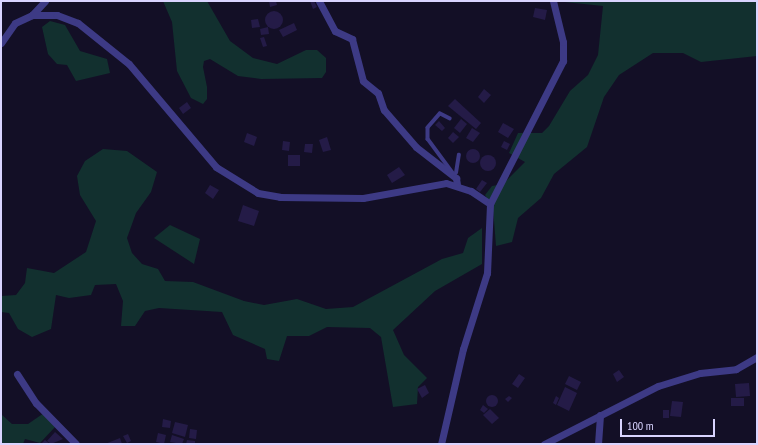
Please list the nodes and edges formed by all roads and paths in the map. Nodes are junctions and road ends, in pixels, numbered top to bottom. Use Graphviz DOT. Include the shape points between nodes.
graph roads {
  1 [pos="45,1"];
  2 [pos="319,1"];
  3 [pos="553,1"];
  4 [pos="32,15"];
  5 [pos="1,43"];
  6 [pos="450,119"];
  7 [pos="459,155"];
  8 [pos="456,178"];
  9 [pos="490,204"];
  10 [pos="757,357"];
  11 [pos="17,374"];
  12 [pos="600,415"];
  13 [pos="76,444"];
  14 [pos="441,444"];
  15 [pos="544,444"];
  16 [pos="598,444"];
  1 -- 4 [label="street"];
  2 -- 8 [label="street" via="335,31 352,39 363,81 378,93 384,110 416,147"];
  3 -- 9 [label="street" via="563,42 563,61"];
  4 -- 5 [label="street" via="15,23"];
  4 -- 8 [label="street" via="57,15 78,23 111,46 200,151 244,187 280,198 340,199 381,197"];
  6 -- 8 [label="lane" via="440,114 428,128 428,139"];
  7 -- 8 [label="lane"];
  8 -- 9 [label="street"];
  9 -- 14 [label="street" via="487,273 464,349"];
  10 -- 12 [label="street" via="736,369 700,373 658,386"];
  11 -- 13 [label="street" via="36,403"];
  12 -- 15 [label="street"];
  12 -- 16 [label="street"];
}
